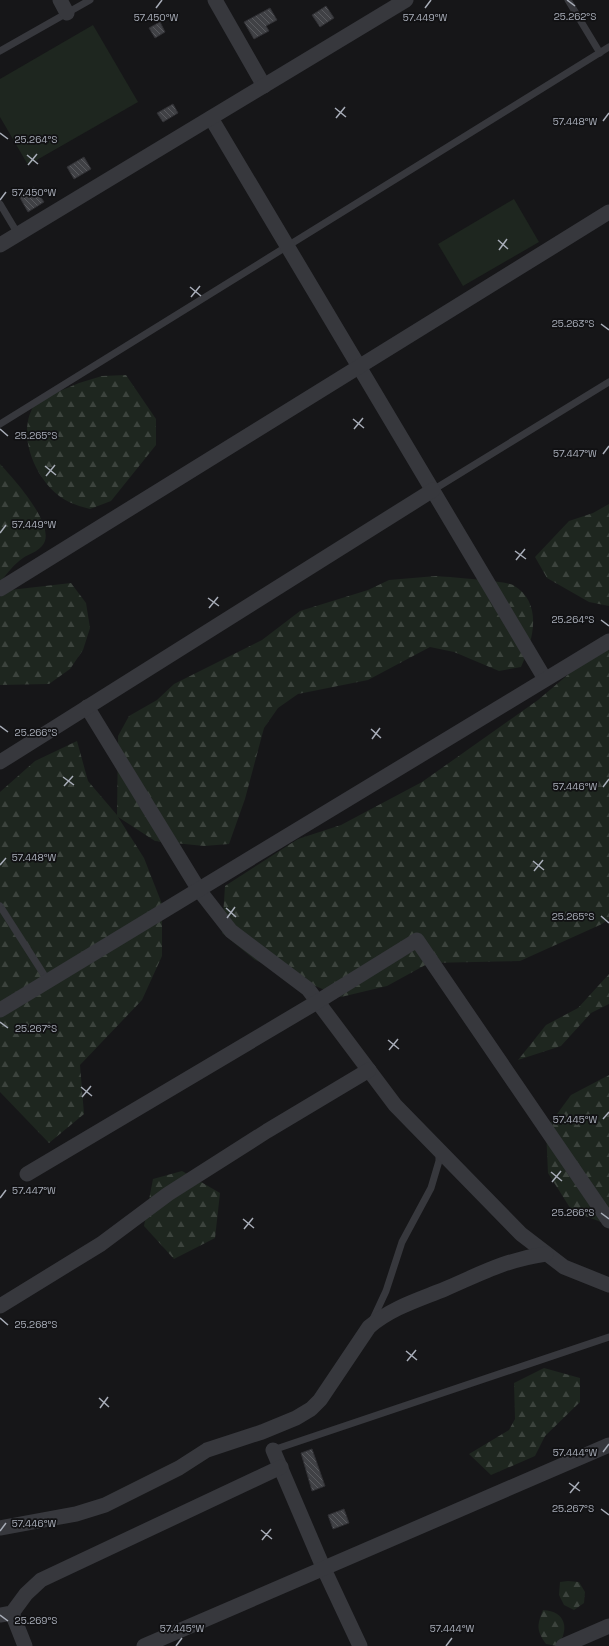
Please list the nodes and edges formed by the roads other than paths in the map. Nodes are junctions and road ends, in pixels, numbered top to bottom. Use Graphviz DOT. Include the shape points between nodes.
graph roads {
  1 [pos="90,0"];
  2 [pos="216,0"];
  3 [pos="406,0"];
  4 [pos="568,0"];
  5 [pos="64,6"];
  6 [pos="606,50"];
  7 [pos="0,51"];
  8 [pos="264,86"];
  9 [pos="211,118"];
  10 [pos="0,204"];
  11 [pos="609,212"];
  12 [pos="18,234"];
  13 [pos="0,245"];
  14 [pos="288,246"];
  15 [pos="359,367"];
  16 [pos="609,382"];
  17 [pos="0,424"];
  18 [pos="433,490"];
  19 [pos="0,589"];
  20 [pos="609,641"];
  21 [pos="545,679"];
  22 [pos="87,707"];
  23 [pos="0,762"];
  24 [pos="199,890"];
  25 [pos="0,906"];
  26 [pos="48,981"];
  27 [pos="318,1002"];
  28 [pos="0,1010"];
  29 [pos="369,1070"];
  30 [pos="439,1150"];
  31 [pos="27,1174"];
  32 [pos="609,1221"];
  33 [pos="546,1254"];
  34 [pos="609,1285"];
  35 [pos="0,1306"];
  36 [pos="370,1325"];
  37 [pos="609,1337"];
  38 [pos="609,1444"];
  39 [pos="273,1450"];
  40 [pos="281,1467"];
  41 [pos="0,1528"];
  42 [pos="324,1567"];
  43 [pos="6,1614"];
  44 [pos="609,1626"];
  45 [pos="25,1646"];
  46 [pos="144,1646"];
  47 [pos="360,1646"];
  48 [pos="563,1646"];
  1 -- 5 [label="lane"];
  2 -- 8 [label="street"];
  3 -- 8 [label="street"];
  4 -- 6 [label="lane"];
  5 -- 7 [label="lane"];
  6 -- 14 [label="lane"];
  8 -- 9 [label="street"];
  9 -- 12 [label="street"];
  9 -- 14 [label="street"];
  10 -- 12 [label="lane"];
  11 -- 15 [label="street"];
  12 -- 13 [label="street"];
  14 -- 15 [label="street"];
  14 -- 17 [label="lane"];
  15 -- 18 [label="street"];
  15 -- 19 [label="street"];
  16 -- 18 [label="lane"];
  18 -- 21 [label="street"];
  18 -- 22 [label="street"];
  20 -- 21 [label="street"];
  21 -- 24 [label="street"];
  22 -- 23 [label="street"];
  22 -- 24 [label="street"];
  24 -- 26 [label="street"];
  24 -- 27 [label="street" via="231,931 308,989"];
  25 -- 26 [label="lane"];
  26 -- 28 [label="street"];
  27 -- 29 [label="street"];
  27 -- 31 [label="street"];
  27 -- 32 [label="street" via="416,940"];
  29 -- 30 [label="street" via="395,1105"];
  29 -- 35 [label="street" via="260,1135 168,1194 101,1244"];
  30 -- 33 [label="street" via="521,1234"];
  30 -- 36 [label="lane" via="439,1161 431,1188 402,1242 386,1291"];
  33 -- 34 [label="street" via="564,1267"];
  33 -- 36 [label="street" via="504,1262 397,1308"];
  36 -- 41 [label="street" via="320,1400 296,1418 207,1450 179,1468 105,1504 76,1514"];
  37 -- 39 [label="lane"];
  38 -- 42 [label="street"];
  39 -- 40 [label="street"];
  40 -- 42 [label="street"];
  40 -- 43 [label="street" via="41,1580"];
  42 -- 46 [label="street"];
  42 -- 47 [label="street"];
  43 -- 45 [label="street"];
  44 -- 48 [label="street"];
}
